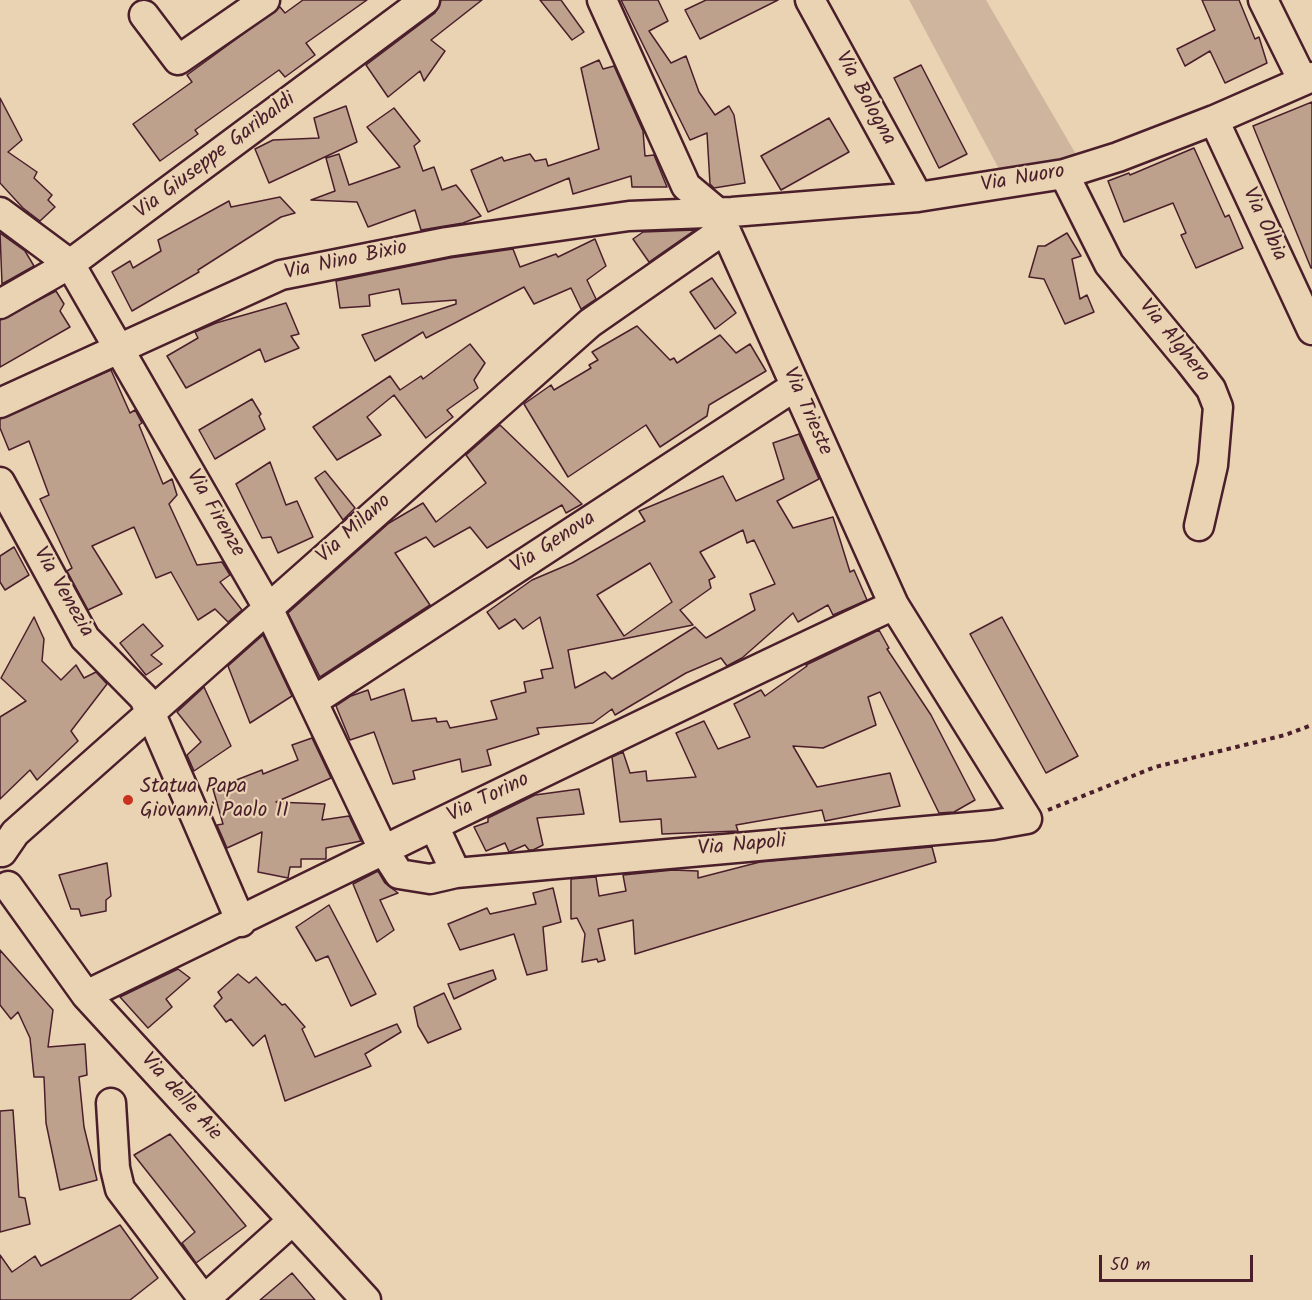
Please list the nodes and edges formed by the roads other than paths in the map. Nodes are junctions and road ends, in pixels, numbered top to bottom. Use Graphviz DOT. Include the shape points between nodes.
graph roads {
  1 [pos="265,0"];
  2 [pos="425,0"];
  3 [pos="602,0"];
  4 [pos="810,0"];
  5 [pos="1263,0"];
  6 [pos="144,15"];
  7 [pos="1308,79"];
  8 [pos="1214,120"];
  9 [pos="1064,174"];
  10 [pos="918,197"];
  11 [pos="0,212"];
  12 [pos="721,220"];
  13 [pos="70,264"];
  14 [pos="0,304"];
  15 [pos="1312,330"];
  16 [pos="119,349"];
  17 [pos="794,387"];
  18 [pos="0,403"];
  19 [pos="0,482"];
  20 [pos="1199,526"];
  21 [pos="894,605"];
  22 [pos="268,608"];
  23 [pos="315,700"];
  24 [pos="148,712"];
  25 [pos="1027,819"];
  26 [pos="434,826"];
  27 [pos="383,849"];
  28 [pos="1,852"];
  29 [pos="456,873"];
  30 [pos="4,889"];
  31 [pos="241,922"];
  32 [pos="86,995"];
  33 [pos="111,1103"];
  34 [pos="292,1221"];
  35 [pos="204,1300"];
  36 [pos="366,1300"];
  1 -- 6 [label="street" via="178,60"];
  2 -- 13 [label="street, Via Giuseppe Garibaldi"];
  3 -- 12 [label="street, Via Trieste" via="686,186"];
  4 -- 10 [label="street, Via Bologna"];
  5 -- 7 [label="street"];
  7 -- 8 [label="street, Via Nuoro"];
  8 -- 9 [label="street, Via Nuoro"];
  8 -- 15 [label="street, Via Olbia"];
  9 -- 10 [label="street, Via Nuoro"];
  9 -- 20 [label="street, Via Alghero" via="1109,264 1191,362 1211,389 1218,407 1213,465"];
  10 -- 12 [label="street, Via Nuoro"];
  11 -- 13 [label="street, Via Firenze"];
  12 -- 16 [label="street, Via Nino Bixio" via="629,216 324,264 281,275"];
  12 -- 17 [label="street, Via Trieste"];
  12 -- 22 [label="street, Via Milano" via="590,323"];
  13 -- 14 [label="street, Via Giuseppe Garibaldi"];
  13 -- 16 [label="street, Via Firenze"];
  16 -- 18 [label="street, Via Nino Bixio"];
  16 -- 22 [label="street, Via Firenze"];
  17 -- 21 [label="street, Via Trieste"];
  17 -- 23 [label="street, Via Genova"];
  19 -- 24 [label="street, Via Venezia" via="85,638 144,698"];
  21 -- 25 [label="street, Via Trieste"];
  21 -- 26 [label="street, Via Torino"];
  22 -- 23 [label="street, Via Firenze"];
  22 -- 24 [label="street, Via Milano"];
  23 -- 27 [label="street, Via Firenze"];
  24 -- 28 [label="street, Via Milano" via="15,833"];
  24 -- 31 [label="street, Via Venezia"];
  25 -- 29 [label="street, Via Napoli"];
  26 -- 27 [label="street, Via Torino"];
  26 -- 29 [label="street"];
  27 -- 29 [label="street, Via Napoli" via="399,874 430,879"];
  27 -- 31 [label="street, Via Torino"];
  28 -- 30 [label="street" via="12,872"];
  30 -- 32 [label="street, Via delle Aie"];
  31 -- 32 [label="street, Via Torino"];
  32 -- 34 [label="street, Via delle Aie"];
  33 -- 35 [label="street" via="120,1189"];
  34 -- 35 [label="street"];
  34 -- 36 [label="street, Via delle Aie"];
}
